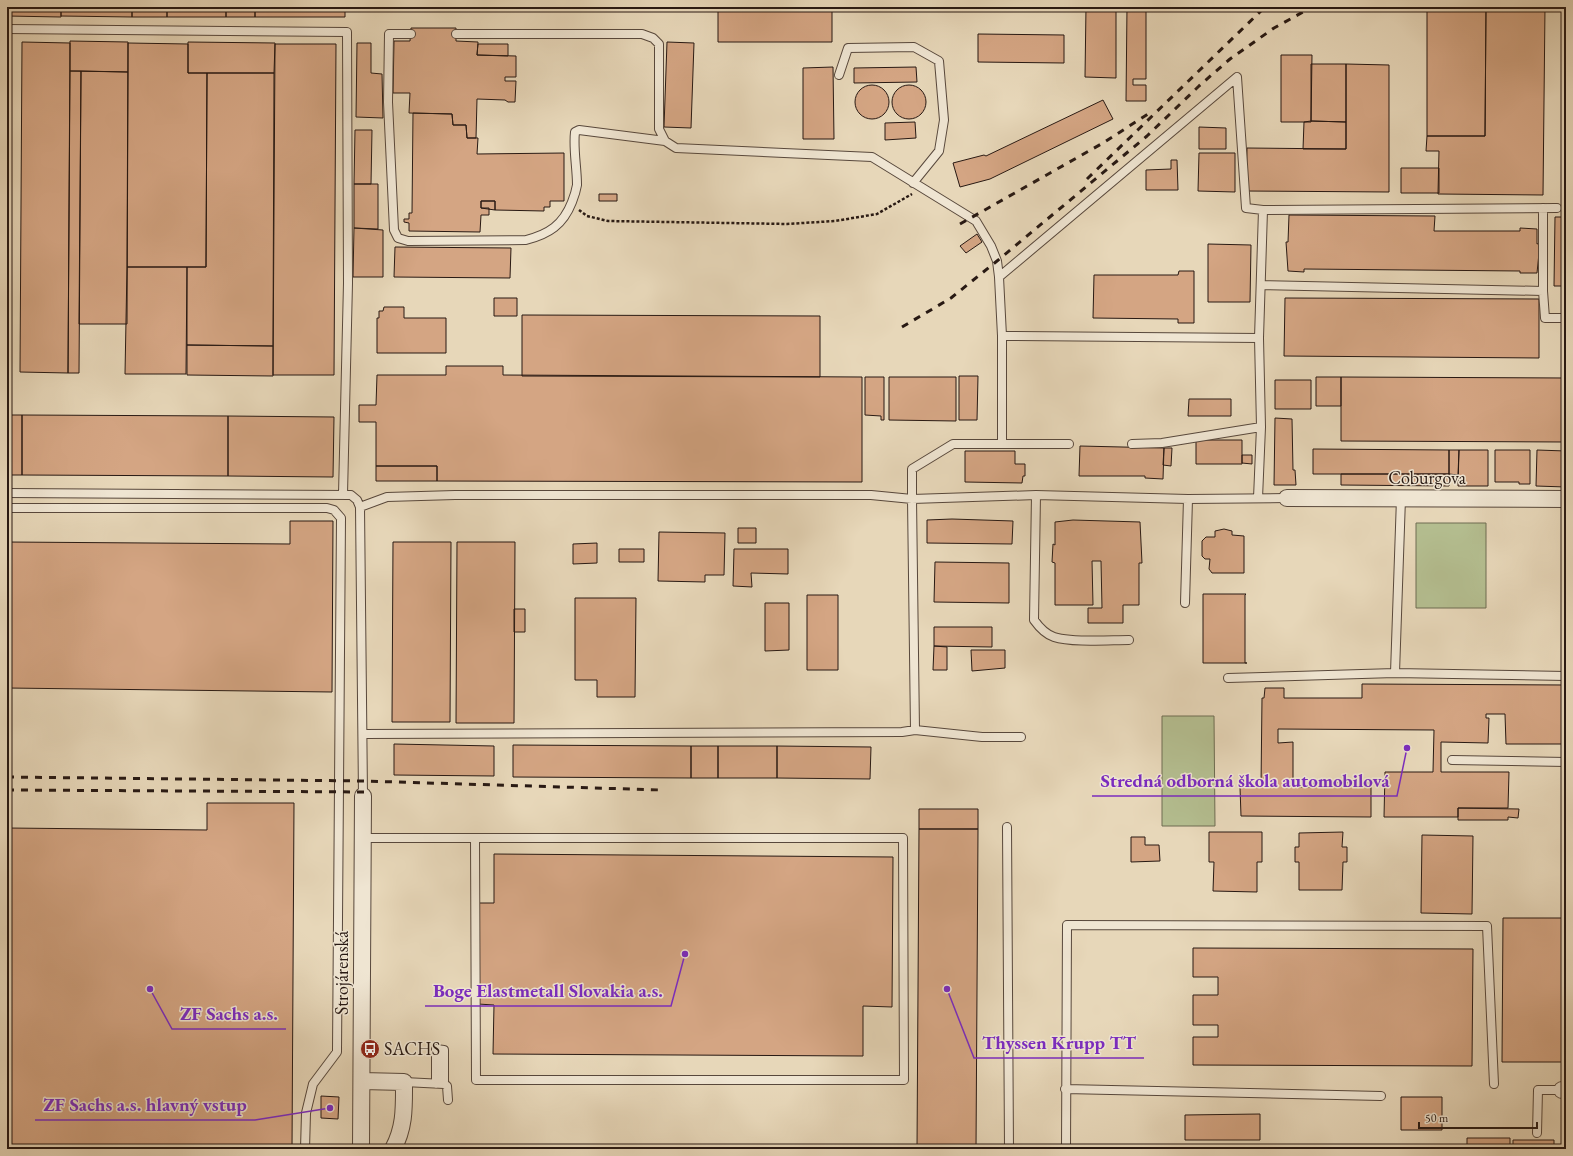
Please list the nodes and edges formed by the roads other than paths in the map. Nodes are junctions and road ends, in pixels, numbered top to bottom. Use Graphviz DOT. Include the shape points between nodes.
graph roads {
  1 [pos="7,29"];
  2 [pos="411,34"];
  3 [pos="456,34"];
  4 [pos="839,75"];
  5 [pos="665,140"];
  6 [pos="917,186"];
  7 [pos="1543,208"];
  8 [pos="1557,208"];
  9 [pos="1263,210"];
  10 [pos="999,277"];
  11 [pos="1261,285"];
  12 [pos="1544,290"];
  13 [pos="1566,318"];
  14 [pos="1002,336"];
  15 [pos="1259,338"];
  16 [pos="1261,427"];
  17 [pos="1002,443"];
  18 [pos="1069,444"];
  19 [pos="1132,444"];
  20 [pos="7,493"];
  21 [pos="343,494"];
  22 [pos="1036,496"];
  23 [pos="912,498"];
  24 [pos="1258,498"];
  25 [pos="1288,498"];
  26 [pos="1401,498"];
  27 [pos="1188,499"];
  28 [pos="1566,499"];
  29 [pos="360,507"];
  30 [pos="7,508"];
  31 [pos="1185,603"];
  32 [pos="1129,640"];
  33 [pos="1395,673"];
  34 [pos="1566,676"];
  35 [pos="1228,678"];
  36 [pos="915,730"];
  37 [pos="363,734"];
  38 [pos="1021,737"];
  39 [pos="1452,760"];
  40 [pos="1566,762"];
  41 [pos="363,796"];
  42 [pos="1007,827"];
  43 [pos="363,838"];
  44 [pos="475,838"];
  45 [pos="362,1081"];
  46 [pos="404,1082"];
  47 [pos="1494,1084"];
  48 [pos="1065,1090"];
  49 [pos="1564,1090"];
  50 [pos="1380,1096"];
  51 [pos="448,1100"];
  52 [pos="1537,1133"];
  53 [pos="305,1149"];
  54 [pos="361,1149"];
  55 [pos="393,1149"];
  56 [pos="1009,1149"];
  57 [pos="1066,1149"];
  1 -- 21 [label="lane" via="347,32 348,283"];
  2 -- 5 [label="lane" via="389,34 394,230 398,238 408,241 526,240 542,236 556,228 565,217 577,187 575,132 579,130"];
  3 -- 5 [label="lane" via="642,34 653,38 659,44 660,129"];
  4 -- 6 [label="lane" via="848,48 914,47 939,61 944,120 938,151"];
  5 -- 6 [label="lane" via="676,148 872,157"];
  6 -- 10 [label="lane" via="976,221 992,246"];
  7 -- 8 [label="lane"];
  7 -- 9 [label="lane"];
  7 -- 12 [label="lane"];
  9 -- 10 [label="lane" via="1246,208 1237,77"];
  9 -- 11 [label="lane"];
  10 -- 14 [label="lane"];
  11 -- 12 [label="lane"];
  11 -- 15 [label="lane"];
  12 -- 13 [label="lane" via="1545,318"];
  14 -- 15 [label="lane"];
  14 -- 17 [label="lane"];
  15 -- 16 [label="lane"];
  16 -- 19 [label="lane" via="1162,443"];
  16 -- 24 [label="lane"];
  17 -- 18 [label="lane"];
  17 -- 23 [label="lane" via="953,444 912,468"];
  20 -- 21 [label="lane"];
  21 -- 29 [label="lane" via="351,495"];
  22 -- 23 [label="lane"];
  22 -- 27 [label="lane"];
  22 -- 32 [label="lane" via="1034,620 1040,629 1055,637"];
  23 -- 29 [label="lane" via="871,495 455,495 386,497"];
  23 -- 36 [label="lane"];
  24 -- 25 [label="lane"];
  24 -- 27 [label="lane"];
  25 -- 26 [label="street, Coburgova"];
  26 -- 28 [label="street, Coburgova"];
  26 -- 33 [label="lane"];
  27 -- 31 [label="lane"];
  29 -- 37 [label="lane"];
  30 -- 53 [label="lane" via="327,508 334,510 341,518 337,1052 313,1084 306,1114"];
  33 -- 34 [label="lane"];
  33 -- 35 [label="lane"];
  36 -- 37 [label="lane"];
  36 -- 38 [label="lane" via="982,737"];
  37 -- 41 [label="lane"];
  39 -- 40 [label="lane"];
  41 -- 43 [label="street, Strojárenská"];
  42 -- 56 [label="lane"];
  43 -- 44 [label="lane"];
  43 -- 45 [label="street, Strojárenská"];
  44 -- 44 [label="lane" via="476,1080 904,1080 904,838"];
  45 -- 46 [label="street"];
  45 -- 54 [label="street, Strojárenská"];
  46 -- 51 [label="lane" via="447,1086"];
  46 -- 55 [label="street" via="404,1116"];
  47 -- 48 [label="lane" via="1487,926 1067,925"];
  48 -- 50 [label="lane"];
  48 -- 57 [label="lane"];
  49 -- 52 [label="lane" via="1538,1090"];
}
